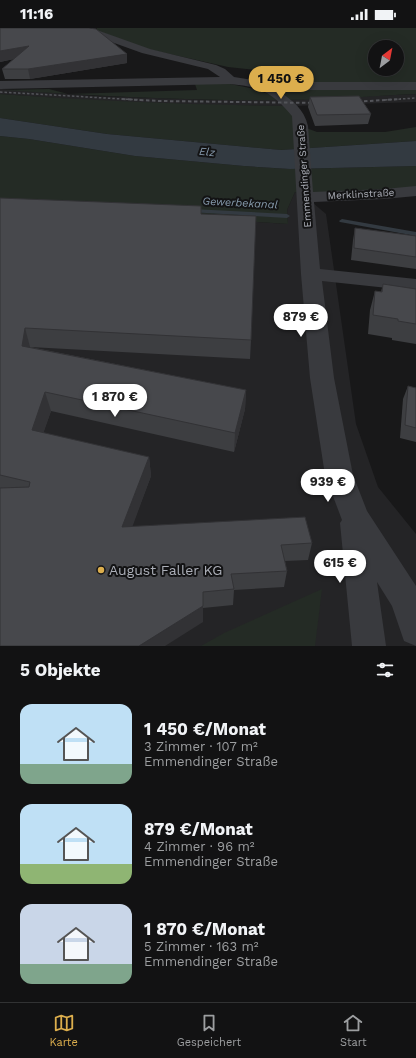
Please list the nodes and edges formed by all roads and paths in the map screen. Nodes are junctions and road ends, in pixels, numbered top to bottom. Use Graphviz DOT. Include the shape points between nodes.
graph roads {
  1 [pos="63,28"];
  2 [pos="230,80"];
  3 [pos="0,85"];
  4 [pos="416,86"];
  5 [pos="269,90"];
  6 [pos="416,191"];
  7 [pos="305,192"];
  8 [pos="311,274"];
  9 [pos="416,285"];
  10 [pos="355,518"];
  11 [pos="411,603"];
  12 [pos="416,629"];
  13 [pos="369,646"];
  1 -- 2 [label="street" via="94,32 146,51 212,67 222,71"];
  2 -- 3 [label="street, Emmendinger Straße"];
  2 -- 5 [label="street, Emmendinger Straße"];
  4 -- 5 [label="street" via="290,87"];
  5 -- 7 [label="street, Emmendinger Straße" via="291,106 299,116"];
  6 -- 7 [label="street, Merklinstraße" via="384,194"];
  7 -- 8 [label="street, Emmendinger Straße"];
  8 -- 9 [label="street"];
  8 -- 10 [label="street, Emmendinger Straße" via="322,378 339,475"];
  10 -- 11 [label="street, Emmendinger Straße"];
  10 -- 13 [label="street, Emmendinger Straße"];
  11 -- 12 [label="street, Emmendinger Straße"];
}
